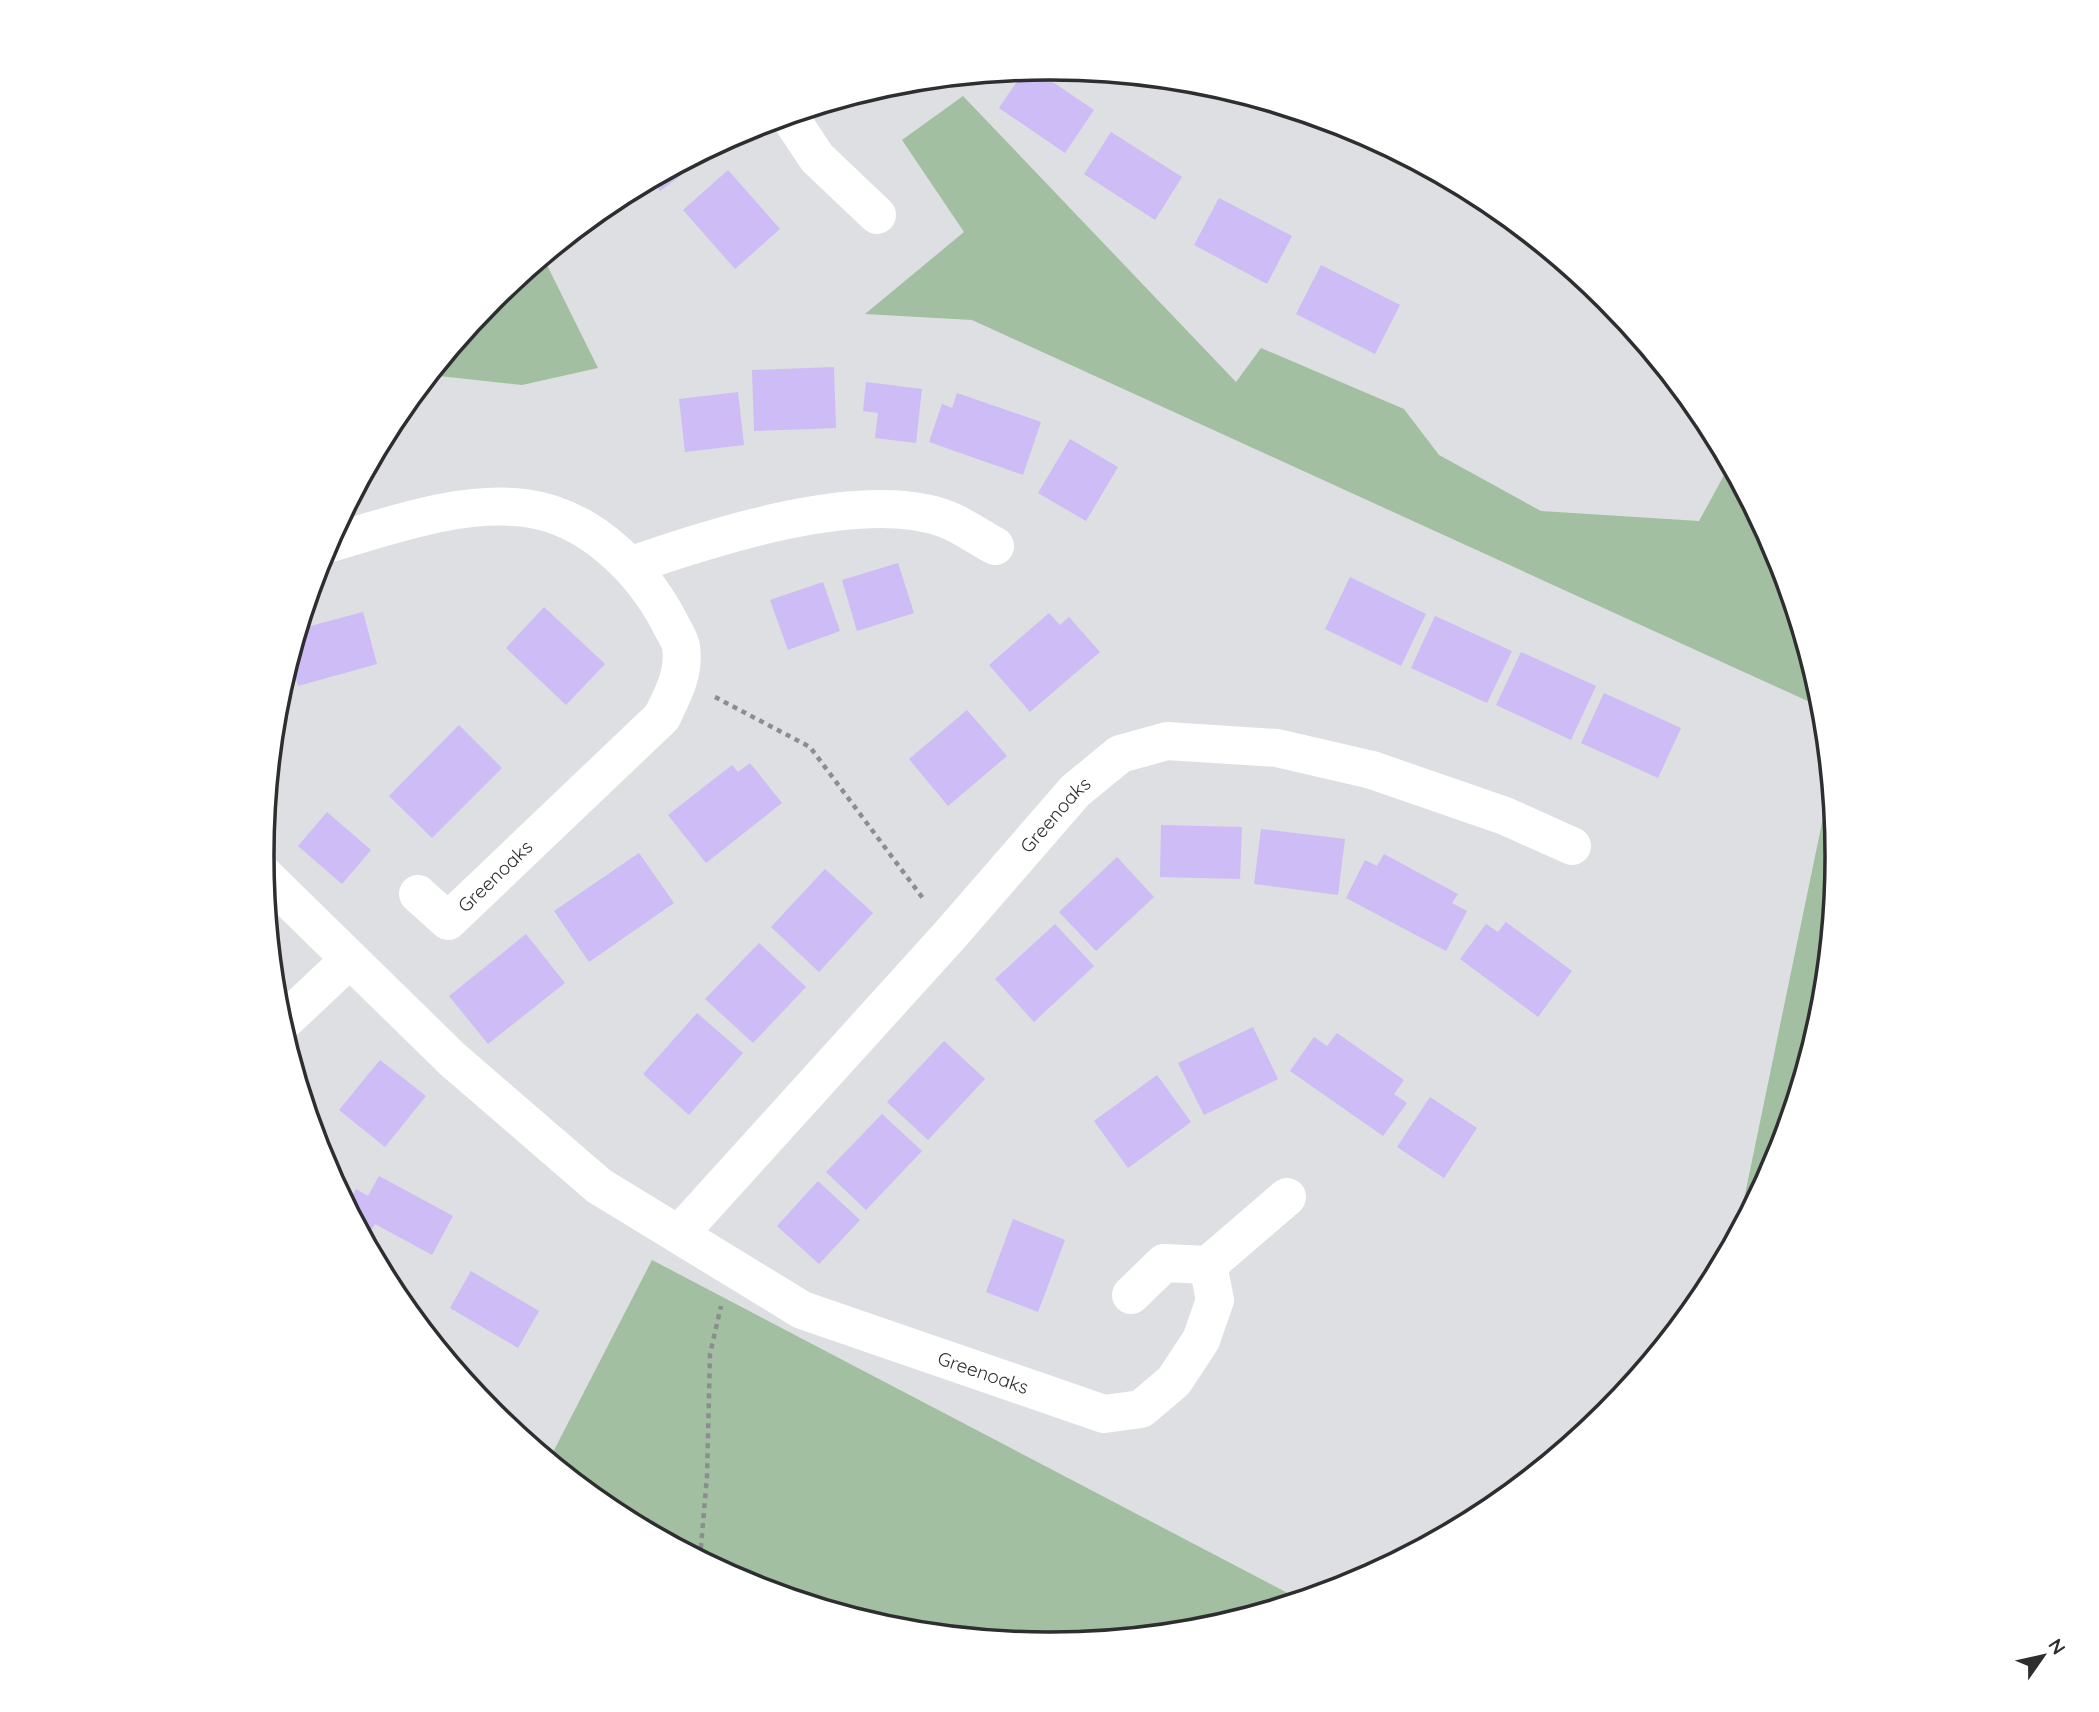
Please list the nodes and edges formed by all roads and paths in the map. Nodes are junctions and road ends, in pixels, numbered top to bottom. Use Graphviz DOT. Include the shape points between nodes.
graph roads {
  1 [pos="794,124"];
  2 [pos="877,215"];
  3 [pos="342,540"];
  4 [pos="995,546"];
  5 [pos="632,565"];
  6 [pos="680,679"];
  7 [pos="1572,846"];
  8 [pos="275,886"];
  9 [pos="418,894"];
  10 [pos="950,935"];
  11 [pos="349,960"];
  12 [pos="291,1015"];
  13 [pos="1287,1197"];
  14 [pos="680,1233"];
  15 [pos="1208,1265"];
  16 [pos="739,1271"];
  17 [pos="1131,1295"];
  18 [pos="701,1549"];
  1 -- 2 [label="street" via="817,158"];
  3 -- 5 [label="street, Greenoaks" via="431,515 527,508 577,524"];
  4 -- 5 [label="street" via="942,518 881,509 797,518 714,536"];
  5 -- 6 [label="street, Greenoaks" via="661,605 681,645"];
  6 -- 9 [label="street, Greenoaks" via="662,717 448,921"];
  6 -- 10 [label="path" via="810,747"];
  7 -- 10 [label="street, Greenoaks" via="1505,816 1372,770 1277,748 1167,741 1120,754 1075,791"];
  8 -- 11 [label="street, Greenoaks"];
  10 -- 14 [label="street, Greenoaks"];
  11 -- 12 [label="street"];
  11 -- 14 [label="street, Greenoaks" via="452,1059 599,1186"];
  13 -- 15 [label="street"];
  14 -- 16 [label="street, Greenoaks"];
  15 -- 16 [label="street, Greenoaks" via="1215,1300 1201,1340 1174,1381 1141,1409 1104,1414 802,1310"];
  15 -- 17 [label="street" via="1164,1264"];
  16 -- 18 [label="path" via="722,1305 710,1354"];
}
